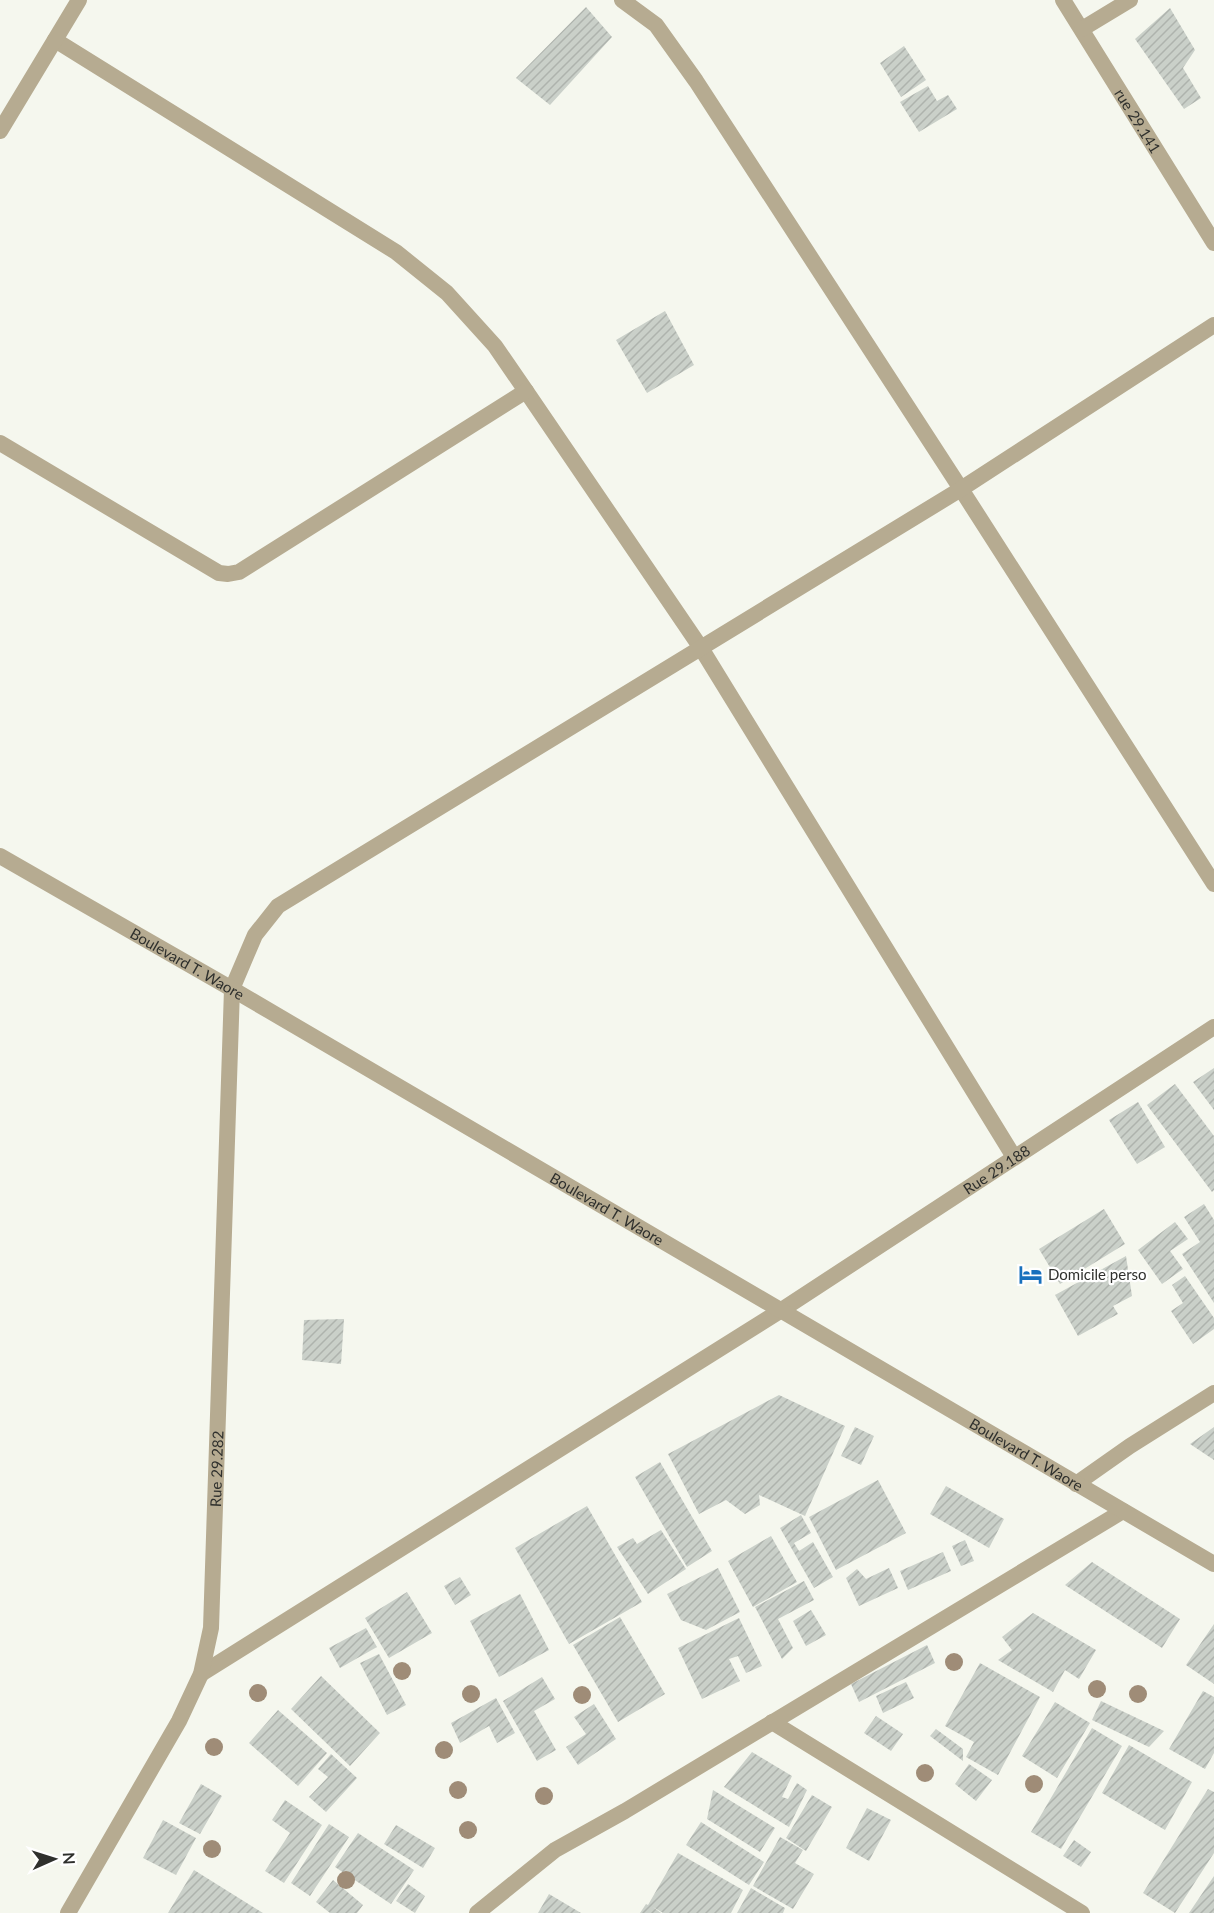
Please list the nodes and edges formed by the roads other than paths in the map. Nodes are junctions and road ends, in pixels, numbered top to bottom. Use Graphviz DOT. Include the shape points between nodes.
graph roads {
  1 [pos="79,0"];
  2 [pos="622,0"];
  3 [pos="1064,0"];
  4 [pos="1130,0"];
  5 [pos="1082,29"];
  6 [pos="55,40"];
  7 [pos="0,131"];
  8 [pos="1214,243"];
  9 [pos="1214,325"];
  10 [pos="526,391"];
  11 [pos="0,443"];
  12 [pos="961,489"];
  13 [pos="701,648"];
  14 [pos="0,856"];
  15 [pos="1214,884"];
  16 [pos="232,989"];
  17 [pos="1214,1027"];
  18 [pos="1014,1157"];
  19 [pos="780,1311"];
  20 [pos="1214,1393"];
  21 [pos="1076,1484"];
  22 [pos="1124,1511"];
  23 [pos="1214,1564"];
  24 [pos="201,1674"];
  25 [pos="772,1722"];
  26 [pos="480,1912"];
  27 [pos="68,1913"];
  28 [pos="1082,1913"];
  1 -- 6 [label="street"];
  2 -- 12 [label="street" via="656,25 696,81"];
  3 -- 5 [label="street, rue 29.141"];
  4 -- 5 [label="street"];
  5 -- 8 [label="street, rue 29.141"];
  6 -- 7 [label="street"];
  6 -- 10 [label="street" via="396,252 447,293 495,346"];
  9 -- 12 [label="street"];
  10 -- 11 [label="street" via="239,572 228,574 219,573"];
  10 -- 13 [label="street"];
  12 -- 13 [label="street"];
  12 -- 15 [label="street"];
  13 -- 16 [label="street" via="278,906 255,935"];
  13 -- 18 [label="street"];
  14 -- 16 [label="street, Boulevard T. Waore"];
  16 -- 19 [label="street, Boulevard T. Waore"];
  16 -- 24 [label="street, Rue 29.282" via="211,1628"];
  17 -- 18 [label="street, Rue 29.188"];
  18 -- 19 [label="street, Rue 29.188"];
  19 -- 21 [label="street, Boulevard T. Waore"];
  19 -- 24 [label="street, Rue 29.188"];
  20 -- 21 [label="street"];
  21 -- 22 [label="street, Boulevard T. Waore"];
  22 -- 23 [label="street, Boulevard T. Waore"];
  22 -- 25 [label="street"];
  24 -- 27 [label="street, Rue 29.282" via="179,1721"];
  25 -- 26 [label="street" via="555,1850"];
  25 -- 28 [label="street"];
}
